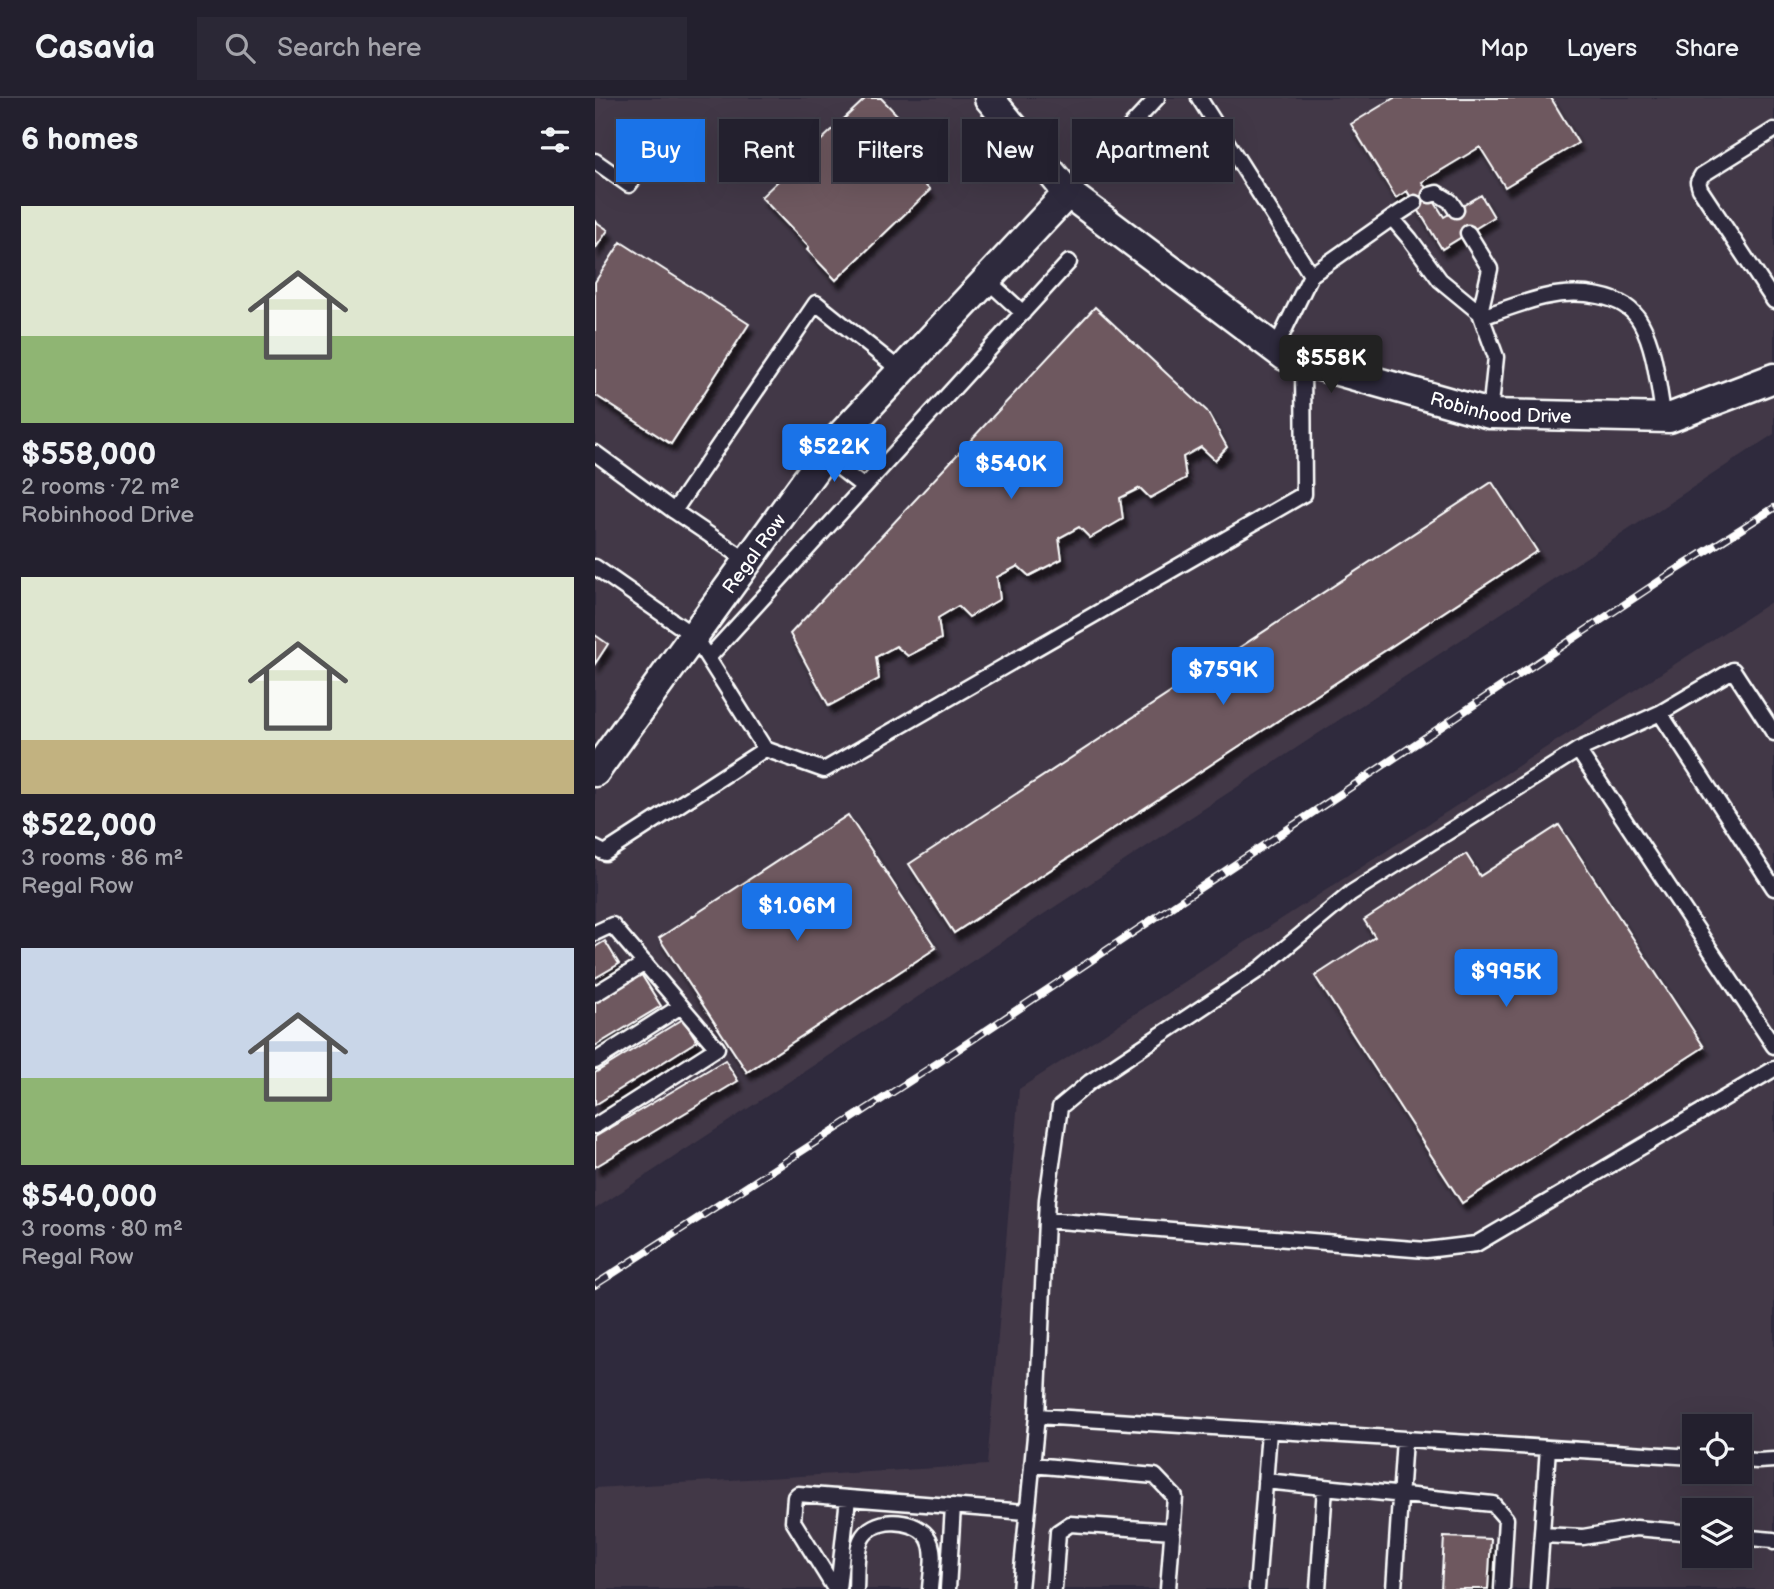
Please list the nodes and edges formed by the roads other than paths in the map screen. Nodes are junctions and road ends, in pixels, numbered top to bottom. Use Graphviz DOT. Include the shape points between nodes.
graph roads {
  1 [pos="989,98"];
  2 [pos="1157,98"];
  3 [pos="1199,98"];
  4 [pos="1774,130"];
  5 [pos="595,161"];
  6 [pos="616,176"];
  7 [pos="1069,192"];
  8 [pos="1430,195"];
  9 [pos="1415,203"];
  10 [pos="1456,210"];
  11 [pos="1392,218"];
  12 [pos="1468,233"];
  13 [pos="1069,262"];
  14 [pos="1311,275"];
  15 [pos="987,280"];
  16 [pos="1774,301"];
  17 [pos="1023,313"];
  18 [pos="1481,315"];
  19 [pos="1275,349"];
  20 [pos="1303,362"];
  21 [pos="901,372"];
  22 [pos="1774,377"];
  23 [pos="1490,414"];
  24 [pos="1664,418"];
  25 [pos="595,453"];
  26 [pos="824,456"];
  27 [pos="863,487"];
  28 [pos="674,511"];
  29 [pos="748,561"];
  30 [pos="595,567"];
  31 [pos="701,647"];
  32 [pos="1660,713"];
  33 [pos="1774,733"];
  34 [pos="765,749"];
  35 [pos="1578,750"];
  36 [pos="599,758"];
  37 [pos="595,848"];
  38 [pos="1774,888"];
  39 [pos="595,933"];
  40 [pos="645,963"];
  41 [pos="595,994"];
  42 [pos="681,1006"];
  43 [pos="1774,1046"];
  44 [pos="595,1061"];
  45 [pos="1774,1069"];
  46 [pos="595,1126"];
  47 [pos="1046,1220"];
  48 [pos="1037,1416"];
  49 [pos="1269,1431"];
  50 [pos="1404,1439"];
  51 [pos="1548,1448"];
  52 [pos="1682,1456"];
  53 [pos="1752,1460"];
  54 [pos="1774,1460"];
  55 [pos="1032,1465"];
  56 [pos="1265,1481"];
  57 [pos="1325,1487"];
  58 [pos="1400,1495"];
  59 [pos="848,1499"];
  60 [pos="953,1506"];
  61 [pos="1027,1512"];
  62 [pos="1173,1531"];
  63 [pos="1682,1532"];
  64 [pos="1542,1535"];
  65 [pos="1752,1538"];
  66 [pos="1774,1541"];
  67 [pos="837,1589"];
  68 [pos="856,1589"];
  69 [pos="930,1589"];
  70 [pos="948,1589"];
  71 [pos="1020,1589"];
  72 [pos="1055,1589"];
  73 [pos="1168,1589"];
  74 [pos="1257,1589"];
  75 [pos="1318,1589"];
  76 [pos="1394,1589"];
  77 [pos="1502,1589"];
  78 [pos="1538,1589"];
  1 -- 7 [label="street, Robinhood Drive"];
  2 -- 7 [label="lane"];
  3 -- 14 [label="lane"];
  4 -- 16 [label="lane" via="1702,175 1698,182"];
  5 -- 6 [label="lane"];
  7 -- 15 [label="street, Regal Row"];
  7 -- 19 [label="street, Robinhood Drive"];
  8 -- 10 [label="lane" via="1437,193"];
  9 -- 11 [label="lane"];
  11 -- 14 [label="lane"];
  11 -- 18 [label="lane" via="1440,280"];
  12 -- 18 [label="lane" via="1490,269"];
  13 -- 17 [label="lane"];
  14 -- 19 [label="lane"];
  15 -- 17 [label="lane"];
  15 -- 21 [label="street, Regal Row"];
  17 -- 27 [label="lane"];
  18 -- 23 [label="lane" via="1496,357"];
  18 -- 24 [label="lane" via="1545,296 1585,294 1631,309 1650,343"];
  19 -- 20 [label="street, Robinhood Drive"];
  20 -- 23 [label="street, Robinhood Drive"];
  20 -- 34 [label="lane" via="1304,494 824,769"];
  21 -- 26 [label="street, Regal Row"];
  21 -- 28 [label="lane" via="816,303"];
  22 -- 24 [label="street, Robinhood Drive"];
  23 -- 24 [label="street, Robinhood Drive"];
  25 -- 28 [label="lane"];
  26 -- 27 [label="lane"];
  26 -- 29 [label="street, Regal Row"];
  27 -- 31 [label="lane"];
  28 -- 29 [label="lane"];
  29 -- 31 [label="street, Regal Row"];
  30 -- 31 [label="lane"];
  31 -- 34 [label="lane"];
  31 -- 36 [label="street, Regal Row"];
  32 -- 33 [label="lane" via="1733,670"];
  32 -- 35 [label="lane"];
  32 -- 38 [label="lane"];
  34 -- 37 [label="lane" via="605,853"];
  35 -- 43 [label="lane"];
  35 -- 47 [label="lane" via="1351,893 1260,969 1090,1082 1060,1107"];
  39 -- 40 [label="lane" via="612,925"];
  40 -- 41 [label="lane"];
  40 -- 42 [label="lane"];
  42 -- 44 [label="lane"];
  42 -- 46 [label="lane" via="716,1048"];
  45 -- 47 [label="lane" via="1476,1244 1426,1250"];
  47 -- 48 [label="lane"];
  48 -- 49 [label="lane"];
  48 -- 55 [label="lane"];
  49 -- 50 [label="lane"];
  49 -- 56 [label="lane"];
  50 -- 51 [label="lane"];
  50 -- 58 [label="lane"];
  51 -- 52 [label="lane"];
  51 -- 64 [label="lane"];
  53 -- 54 [label="lane"];
  55 -- 61 [label="lane"];
  55 -- 62 [label="lane" via="1155,1476 1175,1497"];
  56 -- 57 [label="lane"];
  56 -- 74 [label="lane"];
  57 -- 58 [label="lane"];
  57 -- 75 [label="lane"];
  58 -- 76 [label="lane"];
  58 -- 77 [label="lane" via="1493,1504 1506,1519"];
  59 -- 60 [label="lane"];
  59 -- 67 [label="lane"];
  59 -- 67 [label="lane" via="795,1497 793,1521"];
  60 -- 61 [label="lane"];
  60 -- 70 [label="lane"];
  61 -- 71 [label="lane"];
  62 -- 72 [label="lane" via="1070,1524 1058,1532"];
  62 -- 73 [label="lane"];
  63 -- 64 [label="lane" via="1636,1528 1583,1537"];
  64 -- 78 [label="lane"];
  65 -- 66 [label="lane"];
  68 -- 69 [label="lane" via="862,1539 867,1531 887,1522 902,1523 927,1536 932,1550"];
}
